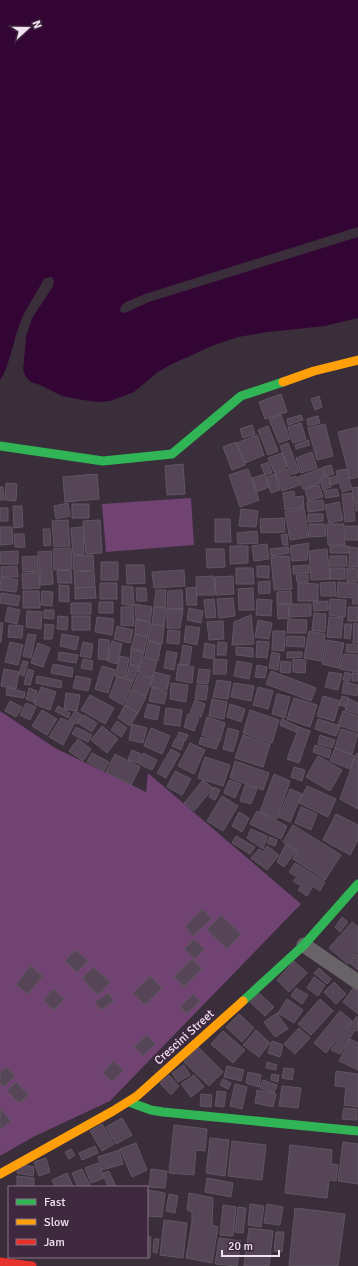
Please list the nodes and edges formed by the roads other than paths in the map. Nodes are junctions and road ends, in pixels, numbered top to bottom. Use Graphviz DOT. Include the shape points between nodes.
graph roads {
  1 [pos="358,360"];
  2 [pos="0,446"];
  3 [pos="358,884"];
  4 [pos="304,945"];
  5 [pos="358,982"];
  6 [pos="129,1102"];
  7 [pos="358,1131"];
  8 [pos="0,1174"];
  9 [pos="0,1262"];
  10 [pos="16,1265"];
  11 [pos="32,1266"];
  1 -- 2 [label="street" via="314,371 241,396 172,454 103,462"];
  3 -- 4 [label="street, Crescini Street"];
  4 -- 5 [label="street"];
  4 -- 6 [label="street, Crescini Street"];
  6 -- 7 [label="street" via="163,1112"];
  6 -- 8 [label="street, Crescini Street"];
  9 -- 10 [label="street"];
  10 -- 11 [label="street"];
}
